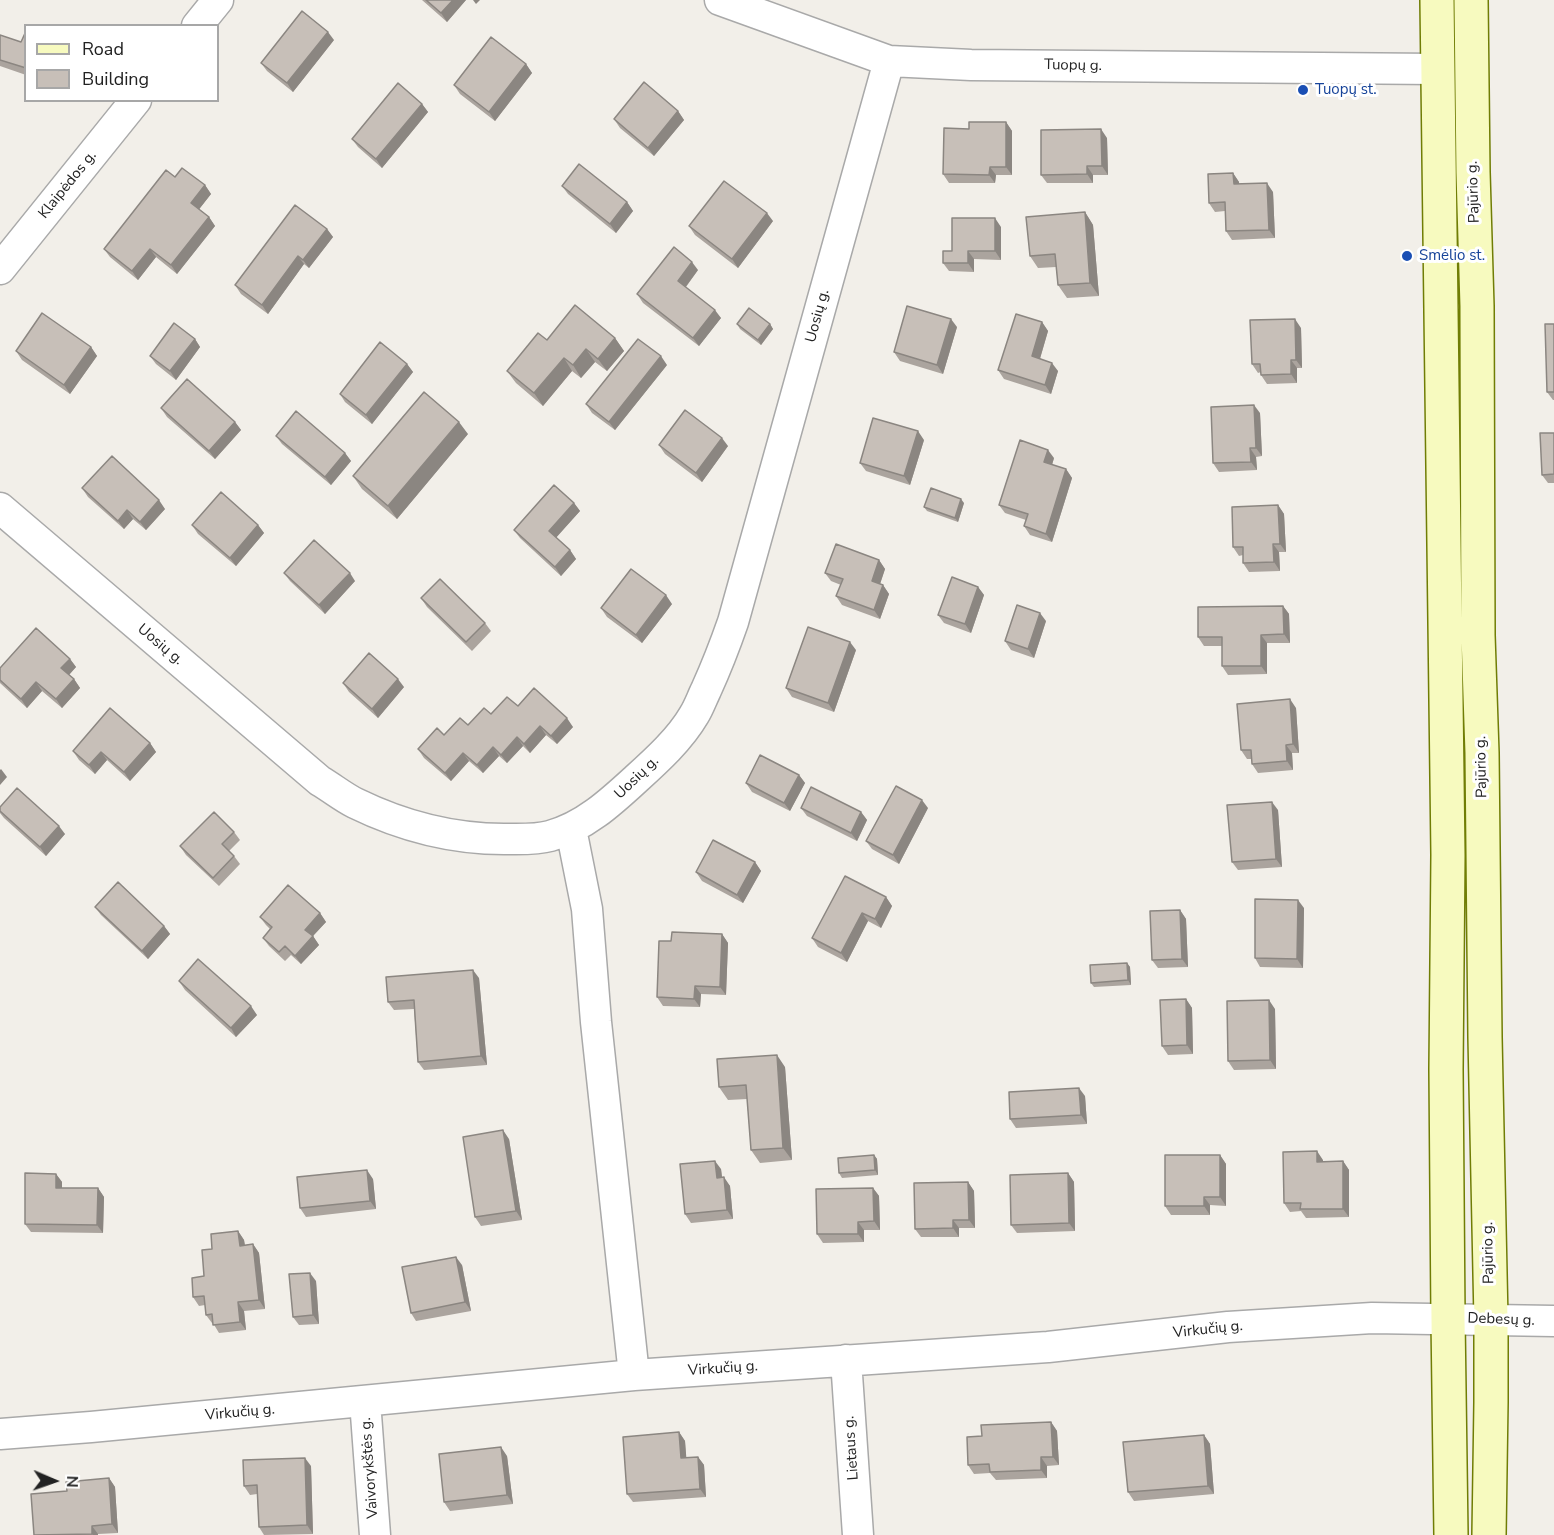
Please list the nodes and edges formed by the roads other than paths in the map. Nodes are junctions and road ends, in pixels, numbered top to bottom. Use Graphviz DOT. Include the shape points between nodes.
graph roads {
  1 [pos="218,0"];
  2 [pos="720,0"];
  3 [pos="1437,0"];
  4 [pos="1471,0"];
  5 [pos="199,24"];
  6 [pos="889,61"];
  7 [pos="1437,69"];
  8 [pos="134,102"];
  9 [pos="0,269"];
  10 [pos="0,508"];
  11 [pos="571,829"];
  12 [pos="1448,1319"];
  13 [pos="1491,1320"];
  14 [pos="1554,1321"];
  15 [pos="846,1360"];
  16 [pos="634,1375"];
  17 [pos="365,1401"];
  18 [pos="0,1434"];
  19 [pos="375,1535"];
  20 [pos="858,1535"];
  21 [pos="1451,1535"];
  22 [pos="1489,1535"];
  1 -- 5 [label="street"];
  2 -- 6 [label="street, Tuopų g."];
  3 -- 7 [label="main road"];
  4 -- 13 [label="main road, Pajūrio g."];
  6 -- 7 [label="street, Tuopų g."];
  6 -- 11 [label="street, Uosių g." via="733,622 719,660 694,715 678,737 604,809"];
  7 -- 12 [label="main road" via="1448,855"];
  8 -- 9 [label="street, Klaipėdos g."];
  10 -- 11 [label="street, Uosių g." via="320,781 354,802 426,830 456,836 548,837"];
  11 -- 16 [label="street" via="587,909"];
  12 -- 13 [label="street, Debesų g."];
  12 -- 15 [label="street, Virkučių g." via="1372,1318 1228,1327 1048,1347"];
  12 -- 21 [label="main road"];
  13 -- 14 [label="street, Debesų g."];
  13 -- 22 [label="main road, Pajūrio g."];
  15 -- 16 [label="street, Virkučių g."];
  15 -- 20 [label="street, Lietaus g."];
  16 -- 17 [label="street, Virkučių g."];
  17 -- 18 [label="street, Virkučių g."];
  17 -- 19 [label="street, Vaivorykštės g."];
}
